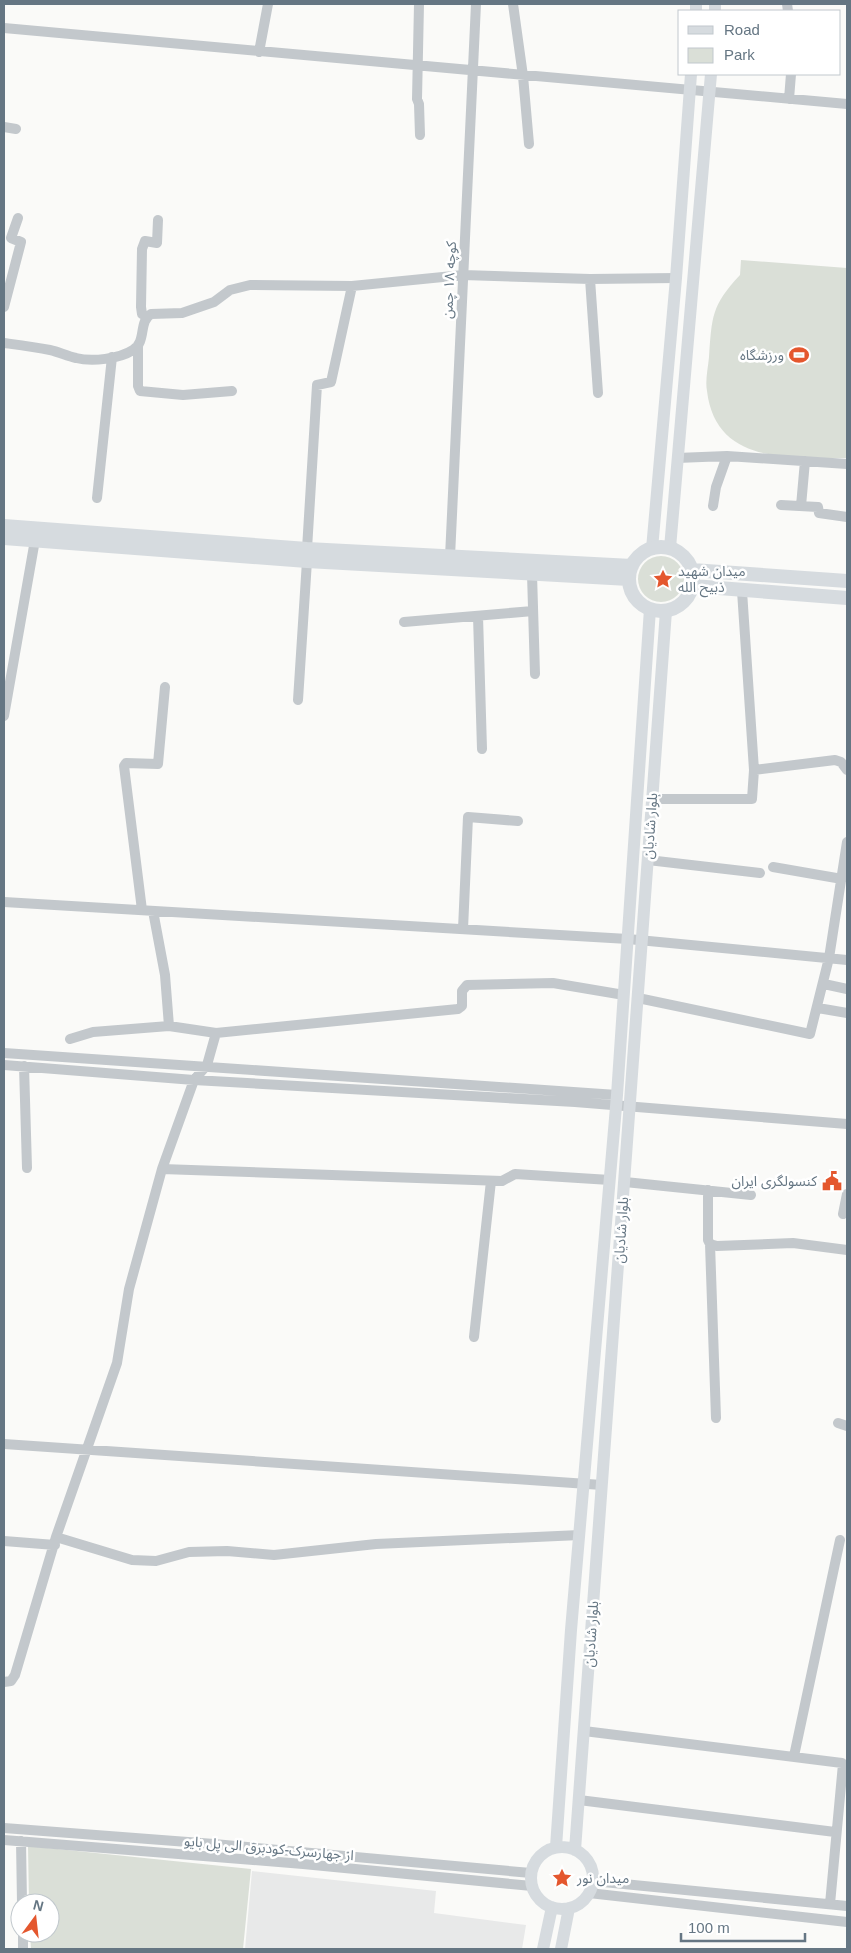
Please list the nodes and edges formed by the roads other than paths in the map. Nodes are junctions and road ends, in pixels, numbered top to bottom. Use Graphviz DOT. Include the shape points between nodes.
graph roads {
  1 [pos="268,4"];
  2 [pos="419,4"];
  3 [pos="476,4"];
  4 [pos="513,4"];
  5 [pos="4,28"];
  6 [pos="259,52"];
  7 [pos="417,66"];
  8 [pos="472,72"];
  9 [pos="691,75"];
  10 [pos="710,75"];
  11 [pos="791,75"];
  12 [pos="523,76"];
  13 [pos="690,90"];
  14 [pos="709,92"];
  15 [pos="789,98"];
  16 [pos="847,104"];
  17 [pos="4,127"];
  18 [pos="16,129"];
  19 [pos="420,135"];
  20 [pos="529,144"];
  21 [pos="18,218"];
  22 [pos="158,220"];
  23 [pos="463,275"];
  24 [pos="676,278"];
  25 [pos="590,279"];
  26 [pos="352,286"];
  27 [pos="4,307"];
  28 [pos="147,317"];
  29 [pos="4,343"];
  30 [pos="138,345"];
  31 [pos="112,357"];
  32 [pos="232,391"];
  33 [pos="598,393"];
  34 [pos="728,456"];
  35 [pos="677,458"];
  36 [pos="805,461"];
  37 [pos="847,464"];
  38 [pos="97,498"];
  39 [pos="782,505"];
  40 [pos="713,506"];
  41 [pos="801,506"];
  42 [pos="847,517"];
  43 [pos="4,526"];
  44 [pos="4,538"];
  45 [pos="35,540"];
  46 [pos="670,548"];
  47 [pos="652,549"];
  48 [pos="307,555"];
  49 [pos="450,557"];
  50 [pos="692,570"];
  51 [pos="631,573"];
  52 [pos="532,574"];
  53 [pos="847,581"];
  54 [pos="693,586"];
  55 [pos="742,590"];
  56 [pos="847,598"];
  57 [pos="650,609"];
  58 [pos="533,611"];
  59 [pos="666,611"];
  60 [pos="478,616"];
  61 [pos="404,622"];
  62 [pos="535,674"];
  63 [pos="165,687"];
  64 [pos="298,700"];
  65 [pos="4,716"];
  66 [pos="482,748"];
  67 [pos="754,770"];
  68 [pos="847,770"];
  69 [pos="652,799"];
  70 [pos="518,821"];
  71 [pos="847,842"];
  72 [pos="648,860"];
  73 [pos="773,867"];
  74 [pos="760,873"];
  75 [pos="842,879"];
  76 [pos="4,902"];
  77 [pos="142,910"];
  78 [pos="153,911"];
  79 [pos="463,930"];
  80 [pos="628,939"];
  81 [pos="642,940"];
  82 [pos="829,958"];
  83 [pos="847,960"];
  84 [pos="824,984"];
  85 [pos="847,989"];
  86 [pos="624,995"];
  87 [pos="638,998"];
  88 [pos="818,1008"];
  89 [pos="847,1013"];
  90 [pos="169,1026"];
  91 [pos="216,1033"];
  92 [pos="70,1039"];
  93 [pos="4,1053"];
  94 [pos="4,1065"];
  95 [pos="207,1065"];
  96 [pos="24,1066"];
  97 [pos="194,1080"];
  98 [pos="617,1100"];
  99 [pos="630,1107"];
  100 [pos="847,1124"];
  101 [pos="27,1168"];
  102 [pos="162,1169"];
  103 [pos="610,1180"];
  104 [pos="491,1181"];
  105 [pos="624,1182"];
  106 [pos="708,1190"];
  107 [pos="751,1194"];
  108 [pos="847,1194"];
  109 [pos="843,1214"];
  110 [pos="710,1244"];
  111 [pos="847,1250"];
  112 [pos="474,1337"];
  113 [pos="716,1418"];
  114 [pos="4,1444"];
  115 [pos="87,1449"];
  116 [pos="585,1484"];
  117 [pos="602,1484"];
  118 [pos="580,1535"];
  119 [pos="840,1540"];
  120 [pos="4,1541"];
  121 [pos="55,1541"];
  122 [pos="4,1682"];
  123 [pos="584,1731"];
  124 [pos="794,1756"];
  125 [pos="579,1800"];
  126 [pos="4,1828"];
  127 [pos="836,1832"];
  128 [pos="4,1840"];
  129 [pos="21,1841"];
  130 [pos="556,1848"];
  131 [pos="575,1850"];
  132 [pos="531,1873"];
  133 [pos="532,1886"];
  134 [pos="591,1887"];
  135 [pos="22,1893"];
  136 [pos="830,1904"];
  137 [pos="847,1906"];
  138 [pos="552,1907"];
  139 [pos="569,1908"];
  140 [pos="847,1922"];
  141 [pos="543,1949"];
  142 [pos="561,1949"];
  1 -- 6 [label="street"];
  2 -- 7 [label="street"];
  3 -- 8 [label="street, كوچه ١٨ چمن"];
  4 -- 12 [label="street"];
  5 -- 6 [label="street"];
  6 -- 7 [label="street"];
  7 -- 8 [label="street"];
  7 -- 19 [label="street"];
  8 -- 12 [label="street"];
  8 -- 23 [label="street, كوچه ١٨ چمن"];
  9 -- 13 [label="main road"];
  10 -- 14 [label="main road"];
  11 -- 15 [label="street"];
  12 -- 13 [label="street"];
  12 -- 20 [label="street"];
  13 -- 14 [label="street"];
  13 -- 24 [label="main road"];
  14 -- 15 [label="street"];
  14 -- 35 [label="main road"];
  15 -- 16 [label="street"];
  17 -- 18 [label="street"];
  21 -- 27 [label="street" via="12,238 21,242"];
  22 -- 28 [label="street" via="157,243 146,241 142,249 141,307 142,314"];
  23 -- 25 [label="street"];
  23 -- 26 [label="street"];
  23 -- 49 [label="street, كوچه ١٨ چمن"];
  24 -- 25 [label="street"];
  24 -- 47 [label="main road"];
  25 -- 33 [label="street"];
  26 -- 28 [label="street" via="250,286 230,290 214,302 182,313 151,314"];
  26 -- 48 [label="street" via="331,382 317,386"];
  28 -- 30 [label="street"];
  29 -- 31 [label="street" via="50,350 77,359"];
  30 -- 31 [label="street" via="132,351"];
  30 -- 32 [label="street" via="140,391 183,394"];
  31 -- 38 [label="street"];
  34 -- 35 [label="street"];
  34 -- 36 [label="street"];
  34 -- 40 [label="street" via="716,487"];
  35 -- 46 [label="main road"];
  36 -- 37 [label="street"];
  36 -- 41 [label="street"];
  39 -- 41 [label="street"];
  41 -- 42 [label="street" via="818,507 819,513"];
  43 -- 48 [label="highway"];
  44 -- 45 [label="highway"];
  45 -- 48 [label="highway"];
  45 -- 65 [label="street"];
  46 -- 47 [label="highway"];
  46 -- 50 [label="highway" via="684,557"];
  47 -- 51 [label="highway" via="640,555"];
  48 -- 49 [label="highway"];
  48 -- 52 [label="highway"];
  48 -- 64 [label="street"];
  49 -- 51 [label="highway"];
  50 -- 53 [label="highway"];
  50 -- 54 [label="highway"];
  51 -- 52 [label="highway"];
  51 -- 57 [label="highway" via="635,597"];
  52 -- 58 [label="street"];
  54 -- 55 [label="highway"];
  54 -- 59 [label="highway" via="683,603"];
  55 -- 56 [label="highway"];
  55 -- 67 [label="street"];
  57 -- 59 [label="highway"];
  57 -- 80 [label="main road, بلوار شادیان"];
  58 -- 60 [label="street"];
  58 -- 62 [label="street"];
  59 -- 69 [label="main road, بلوار شادیان"];
  60 -- 61 [label="street"];
  60 -- 66 [label="street"];
  63 -- 77 [label="street" via="158,764 126,763 124,766"];
  67 -- 68 [label="street" via="835,760"];
  67 -- 69 [label="street" via="752,799"];
  69 -- 72 [label="main road, بلوار شادیان"];
  70 -- 79 [label="street" via="468,817"];
  71 -- 75 [label="street"];
  72 -- 74 [label="street"];
  72 -- 81 [label="main road, بلوار شادیان"];
  73 -- 75 [label="street"];
  75 -- 82 [label="street"];
  76 -- 77 [label="street"];
  77 -- 78 [label="street"];
  78 -- 79 [label="street"];
  78 -- 90 [label="street"];
  79 -- 80 [label="street"];
  80 -- 81 [label="street"];
  80 -- 86 [label="main road, بلوار شادیان"];
  81 -- 82 [label="street"];
  81 -- 87 [label="main road, بلوار شادیان"];
  82 -- 83 [label="street"];
  82 -- 84 [label="street"];
  84 -- 85 [label="street"];
  84 -- 88 [label="street"];
  86 -- 91 [label="street" via="554,983 467,985 462,991 462,1006 458,1009"];
  86 -- 98 [label="main road, بلوار شادیان"];
  87 -- 88 [label="street" via="805,1035 812,1030"];
  87 -- 99 [label="main road, بلوار شادیان"];
  88 -- 89 [label="street"];
  90 -- 91 [label="street"];
  90 -- 92 [label="street" via="93,1032"];
  91 -- 95 [label="street"];
  93 -- 95 [label="street"];
  94 -- 96 [label="street"];
  95 -- 97 [label="street"];
  95 -- 98 [label="street"];
  96 -- 97 [label="street"];
  96 -- 101 [label="street"];
  97 -- 98 [label="street"];
  97 -- 102 [label="street"];
  98 -- 99 [label="street"];
  98 -- 103 [label="main road, بلوار شادیان"];
  99 -- 100 [label="street"];
  99 -- 105 [label="main road, بلوار شادیان"];
  102 -- 104 [label="street"];
  102 -- 115 [label="street" via="129,1289 117,1363"];
  103 -- 104 [label="street" via="516,1174 505,1181"];
  103 -- 116 [label="main road, بلوار شادیان"];
  104 -- 112 [label="street"];
  105 -- 106 [label="street"];
  105 -- 117 [label="main road, بلوار شادیان"];
  106 -- 107 [label="street"];
  106 -- 110 [label="street"];
  108 -- 109 [label="street"];
  110 -- 111 [label="street" via="793,1243"];
  110 -- 113 [label="street"];
  114 -- 115 [label="street"];
  115 -- 116 [label="street"];
  115 -- 121 [label="street"];
  116 -- 117 [label="street"];
  116 -- 118 [label="main road, بلوار شادیان"];
  117 -- 123 [label="main road, بلوار شادیان"];
  118 -- 121 [label="street" via="376,1544 274,1555 188,1552 156,1561 132,1560"];
  118 -- 130 [label="main road, بلوار شادیان"];
  119 -- 124 [label="street"];
  120 -- 121 [label="street"];
  121 -- 122 [label="street" via="15,1675 11,1681"];
  123 -- 124 [label="street"];
  123 -- 125 [label="main road, بلوار شادیان"];
  124 -- 127 [label="street" via="843,1764"];
  125 -- 127 [label="street"];
  125 -- 131 [label="main road, بلوار شادیان"];
  126 -- 132 [label="street, از جهارسرک-کودبرق الی پل بایو"];
  127 -- 136 [label="street"];
  128 -- 129 [label="street, از جهارسرک-کودبرق الی پل بایو"];
  129 -- 133 [label="street, از جهارسرک-کودبرق الی پل بایو"];
  129 -- 135 [label="street"];
  130 -- 131 [label="main road"];
  130 -- 132 [label="main road" via="540,1856"];
  131 -- 134 [label="main road" via="586,1857 592,1868"];
  132 -- 133 [label="main road"];
  133 -- 138 [label="main road" via="539,1899"];
  134 -- 136 [label="street"];
  134 -- 139 [label="main road" via="580,1903"];
  134 -- 140 [label="street"];
  136 -- 137 [label="street"];
  138 -- 139 [label="main road"];
  138 -- 141 [label="main road"];
  139 -- 142 [label="main road"];
}
